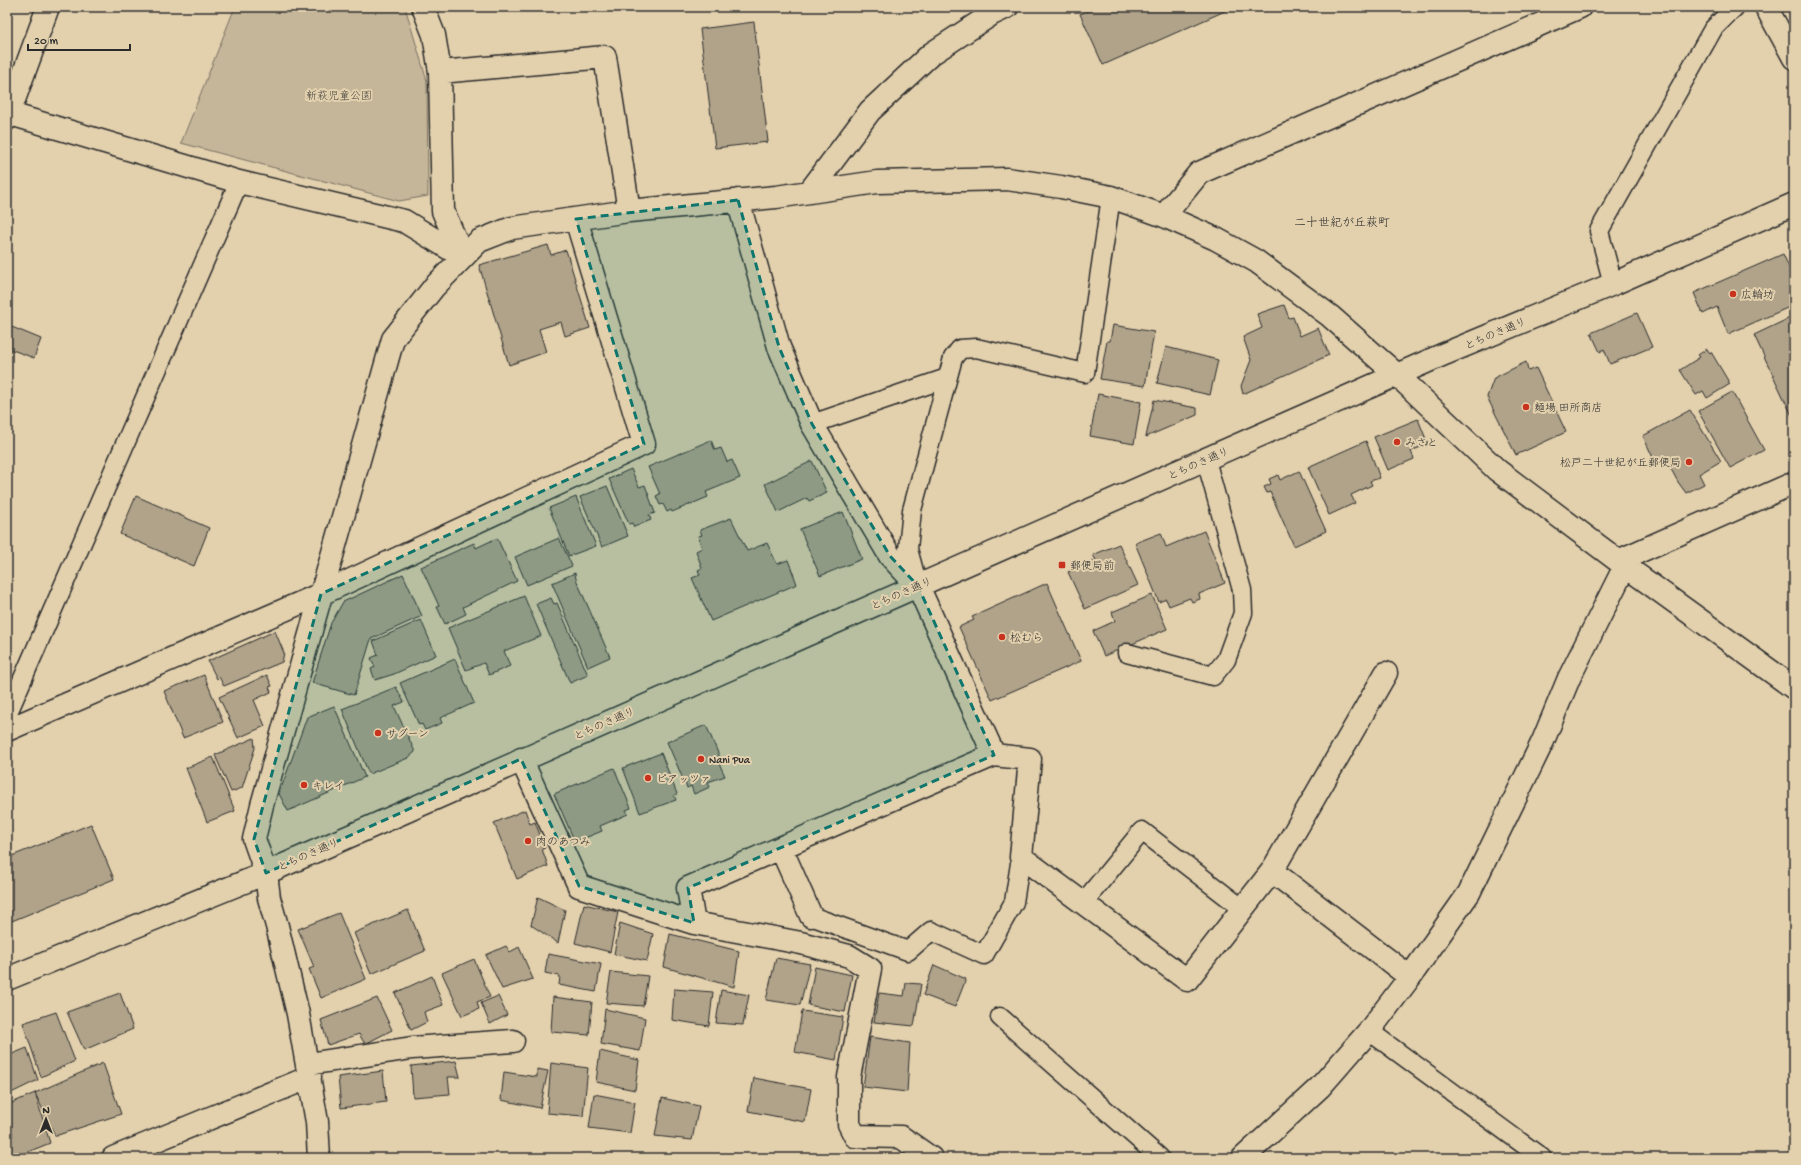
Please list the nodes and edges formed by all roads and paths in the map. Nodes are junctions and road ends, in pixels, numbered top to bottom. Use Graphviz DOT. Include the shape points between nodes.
graph roads {
  1 [pos="48,7"];
  2 [pos="423,7"];
  3 [pos="1007,7"];
  4 [pos="1580,7"];
  5 [pos="1735,7"];
  6 [pos="1766,7"];
  7 [pos="1794,58"];
  8 [pos="440,72"];
  9 [pos="8,115"];
  10 [pos="239,182"];
  11 [pos="810,191"];
  12 [pos="1111,197"];
  13 [pos="738,200"];
  14 [pos="1794,204"];
  15 [pos="629,211"];
  16 [pos="1164,216"];
  17 [pos="576,219"];
  18 [pos="463,257"];
  19 [pos="1613,284"];
  20 [pos="1397,376"];
  21 [pos="947,378"];
  22 [pos="812,424"];
  23 [pos="1206,460"];
  24 [pos="1794,483"];
  25 [pos="1622,564"];
  26 [pos="918,586"];
  27 [pos="321,594"];
  28 [pos="1127,653"];
  29 [pos="1386,673"];
  30 [pos="1794,688"];
  31 [pos="7,715"];
  32 [pos="7,730"];
  33 [pos="994,755"];
  34 [pos="521,759"];
  35 [pos="781,848"];
  36 [pos="1021,857"];
  37 [pos="1272,871"];
  38 [pos="266,873"];
  39 [pos="1083,903"];
  40 [pos="1242,909"];
  41 [pos="811,916"];
  42 [pos="694,923"];
  43 [pos="1410,977"];
  44 [pos="7,979"];
  45 [pos="1000,1017"];
  46 [pos="1369,1031"];
  47 [pos="513,1042"];
  48 [pos="309,1071"];
  49 [pos="114,1158"];
  50 [pos="319,1158"];
  51 [pos="931,1158"];
  52 [pos="1160,1158"];
  53 [pos="1243,1158"];
  54 [pos="1542,1158"];
  1 -- 9 [label="street"];
  2 -- 8 [label="street" via="434,35"];
  3 -- 11 [label="street" via="931,54 870,111"];
  4 -- 16 [label="street" via="1199,173"];
  5 -- 19 [label="lane" via="1713,29 1599,231"];
  6 -- 7 [label="street"];
  8 -- 15 [label="street" via="605,57"];
  8 -- 18 [label="street" via="443,211"];
  9 -- 10 [label="street"];
  10 -- 18 [label="street" via="404,221"];
  10 -- 31 [label="lane"];
  11 -- 12 [label="street" via="877,182 1007,179"];
  11 -- 13 [label="street"];
  12 -- 16 [label="street"];
  12 -- 21 [label="lane" via="1086,373 976,348 960,349 953,358"];
  13 -- 15 [label="street"];
  13 -- 22 [label="street" via="779,347"];
  14 -- 19 [label="street, とちのき通り"];
  15 -- 17 [label="street"];
  16 -- 20 [label="street" via="1216,239 1256,261 1330,316"];
  17 -- 18 [label="street" via="512,228 479,241"];
  17 -- 27 [label="street" via="644,444"];
  18 -- 27 [label="street" via="434,286 393,339"];
  19 -- 20 [label="street, とちのき通り"];
  20 -- 23 [label="street, とちのき通り"];
  20 -- 25 [label="street" via="1497,470"];
  21 -- 22 [label="lane"];
  21 -- 26 [label="lane" via="912,510 908,550"];
  22 -- 26 [label="street" via="890,556"];
  23 -- 26 [label="street, とちのき通り"];
  23 -- 28 [label="lane" via="1242,590 1243,613 1226,660 1212,676"];
  24 -- 25 [label="street"];
  25 -- 30 [label="street"];
  25 -- 43 [label="street" via="1543,741 1469,893"];
  26 -- 33 [label="street"];
  26 -- 34 [label="street, とちのき通り"];
  27 -- 32 [label="street"];
  27 -- 38 [label="street" via="254,839"];
  29 -- 37 [label="street"];
  33 -- 35 [label="street"];
  33 -- 36 [label="street" via="1030,759"];
  34 -- 38 [label="street, とちのき通り"];
  34 -- 42 [label="street" via="579,886"];
  35 -- 41 [label="street"];
  35 -- 42 [label="street" via="688,888"];
  36 -- 39 [label="street"];
  36 -- 41 [label="lane" via="1014,902 984,955 931,931 908,951"];
  37 -- 40 [label="street"];
  37 -- 43 [label="street"];
  38 -- 44 [label="street, とちのき通り"];
  38 -- 48 [label="street" via="269,898"];
  39 -- 40 [label="street" via="1187,980"];
  39 -- 40 [label="lane" via="1142,831"];
  42 -- 51 [label="street" via="828,950 848,956 870,970 848,1077 848,1124 855,1136 901,1137"];
  43 -- 46 [label="street"];
  45 -- 52 [label="lane"];
  46 -- 53 [label="street" via="1320,1087"];
  46 -- 54 [label="lane"];
  47 -- 48 [label="street" via="412,1048"];
  48 -- 49 [label="street"];
  48 -- 50 [label="street" via="317,1122"];
}
